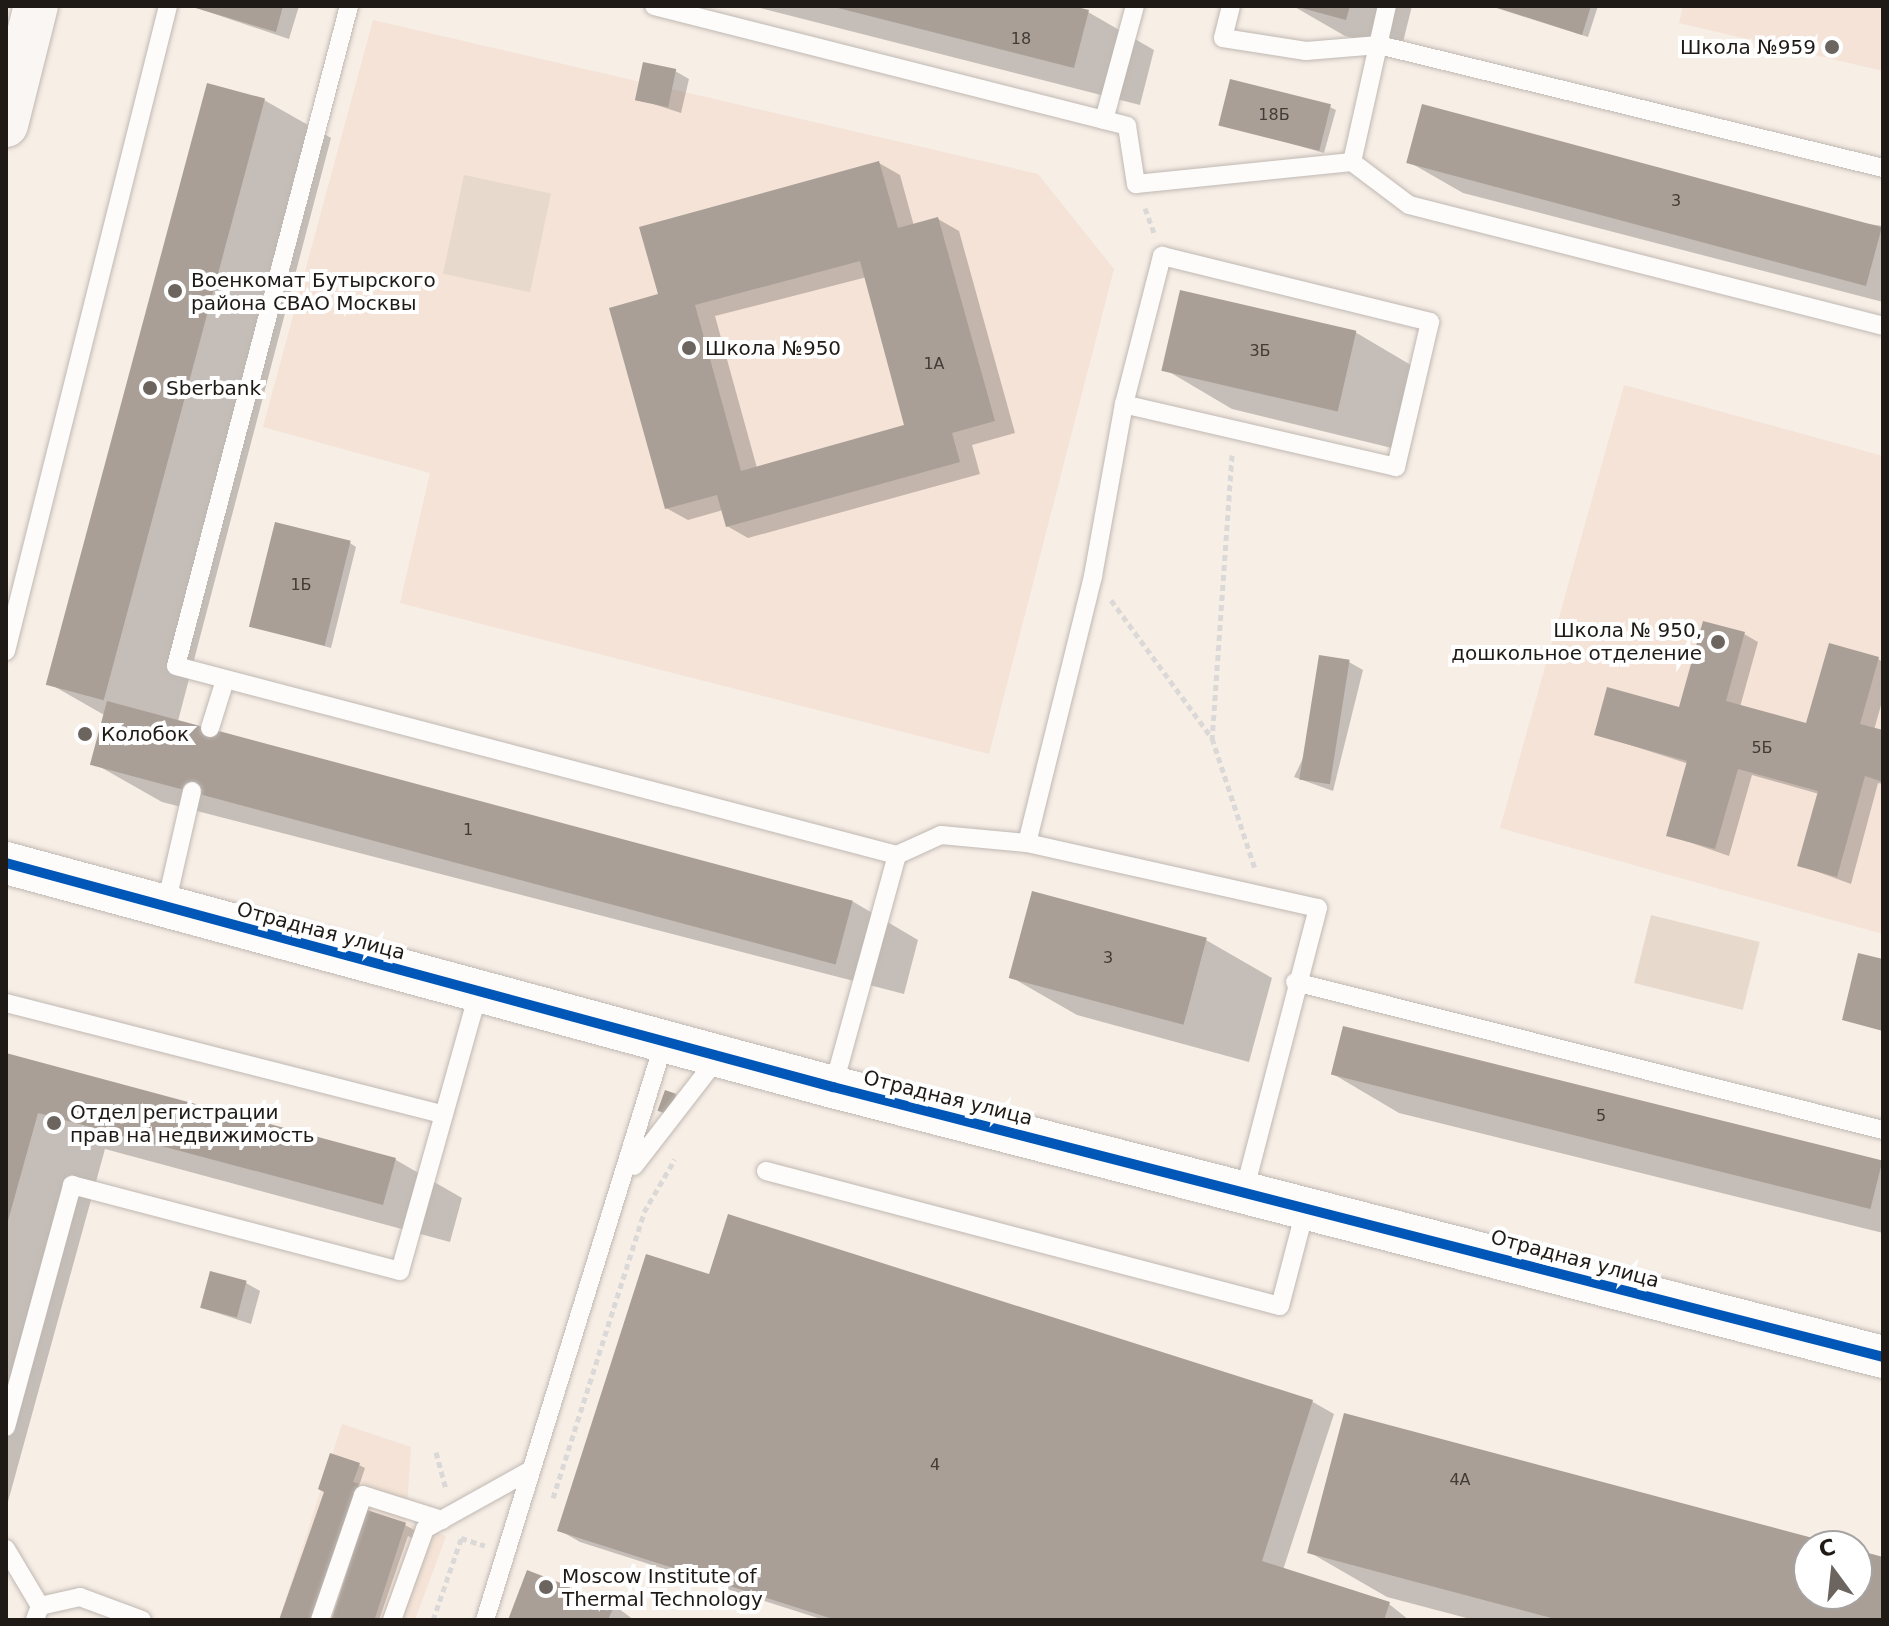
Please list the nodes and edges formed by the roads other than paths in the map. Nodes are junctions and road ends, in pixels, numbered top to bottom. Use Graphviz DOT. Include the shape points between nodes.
graph roads {
  1 [pos="36,6"];
  2 [pos="168,6"];
  3 [pos="349,6"];
  4 [pos="654,6"];
  5 [pos="1135,6"];
  6 [pos="1231,6"];
  7 [pos="1387,6"];
  8 [pos="1379,45"];
  9 [pos="1104,120"];
  10 [pos="6,125"];
  11 [pos="1352,162"];
  12 [pos="1883,168"];
  13 [pos="1883,326"];
  14 [pos="1124,404"];
  15 [pos="6,651"];
  16 [pos="225,680"];
  17 [pos="210,728"];
  18 [pos="192,791"];
  19 [pos="1027,843"];
  20 [pos="897,855"];
  21 [pos="6,863"];
  22 [pos="165,909"];
  23 [pos="1295,982"];
  24 [pos="478,993"];
  25 [pos="6,1003"];
  26 [pos="664,1042"];
  27 [pos="719,1056"];
  28 [pos="833,1087"];
  29 [pos="443,1114"];
  30 [pos="1883,1130"];
  31 [pos="766,1171"];
  32 [pos="628,1174"];
  33 [pos="1244,1192"];
  34 [pos="1306,1207"];
  35 [pos="1883,1357"];
  36 [pos="6,1427"];
  37 [pos="531,1470"];
  38 [pos="442,1520"];
  39 [pos="6,1549"];
  40 [pos="38,1613"];
  41 [pos="142,1620"];
  42 [pos="320,1620"];
  43 [pos="392,1620"];
  44 [pos="485,1620"];
  1 -- 10 [label="main road"];
  2 -- 15 [label="lane"];
  3 -- 16 [label="lane" via="176,666"];
  4 -- 9 [label="lane"];
  5 -- 9 [label="lane"];
  6 -- 8 [label="lane" via="1223,38 1306,51"];
  7 -- 8 [label="lane"];
  8 -- 11 [label="lane"];
  8 -- 12 [label="lane"];
  9 -- 11 [label="lane" via="1127,126 1136,184"];
  11 -- 13 [label="lane" via="1409,205"];
  14 -- 14 [label="lane" via="1162,256 1430,322 1396,467"];
  14 -- 19 [label="lane" via="1093,576"];
  16 -- 17 [label="lane"];
  16 -- 20 [label="lane"];
  18 -- 22 [label="lane"];
  19 -- 20 [label="lane" via="941,835"];
  19 -- 23 [label="lane" via="1318,908"];
  20 -- 28 [label="lane"];
  21 -- 22 [label="street, Отрадная улица"];
  22 -- 24 [label="street, Отрадная улица"];
  23 -- 30 [label="lane"];
  23 -- 33 [label="lane"];
  24 -- 26 [label="street, Отрадная улица"];
  24 -- 29 [label="lane"];
  25 -- 29 [label="lane"];
  26 -- 27 [label="street, Отрадная улица"];
  26 -- 32 [label="lane"];
  27 -- 28 [label="street, Отрадная улица"];
  27 -- 32 [label="lane"];
  28 -- 33 [label="street, Отрадная улица"];
  29 -- 36 [label="lane" via="400,1271 72,1185"];
  31 -- 34 [label="lane" via="1280,1306"];
  32 -- 37 [label="lane"];
  33 -- 34 [label="street, Отрадная улица"];
  34 -- 35 [label="street, Отрадная улица"];
  37 -- 38 [label="lane"];
  37 -- 44 [label="lane"];
  38 -- 42 [label="lane" via="363,1495"];
  38 -- 43 [label="lane" via="425,1529"];
  39 -- 40 [label="lane"];
  40 -- 41 [label="lane" via="80,1597"];
}
